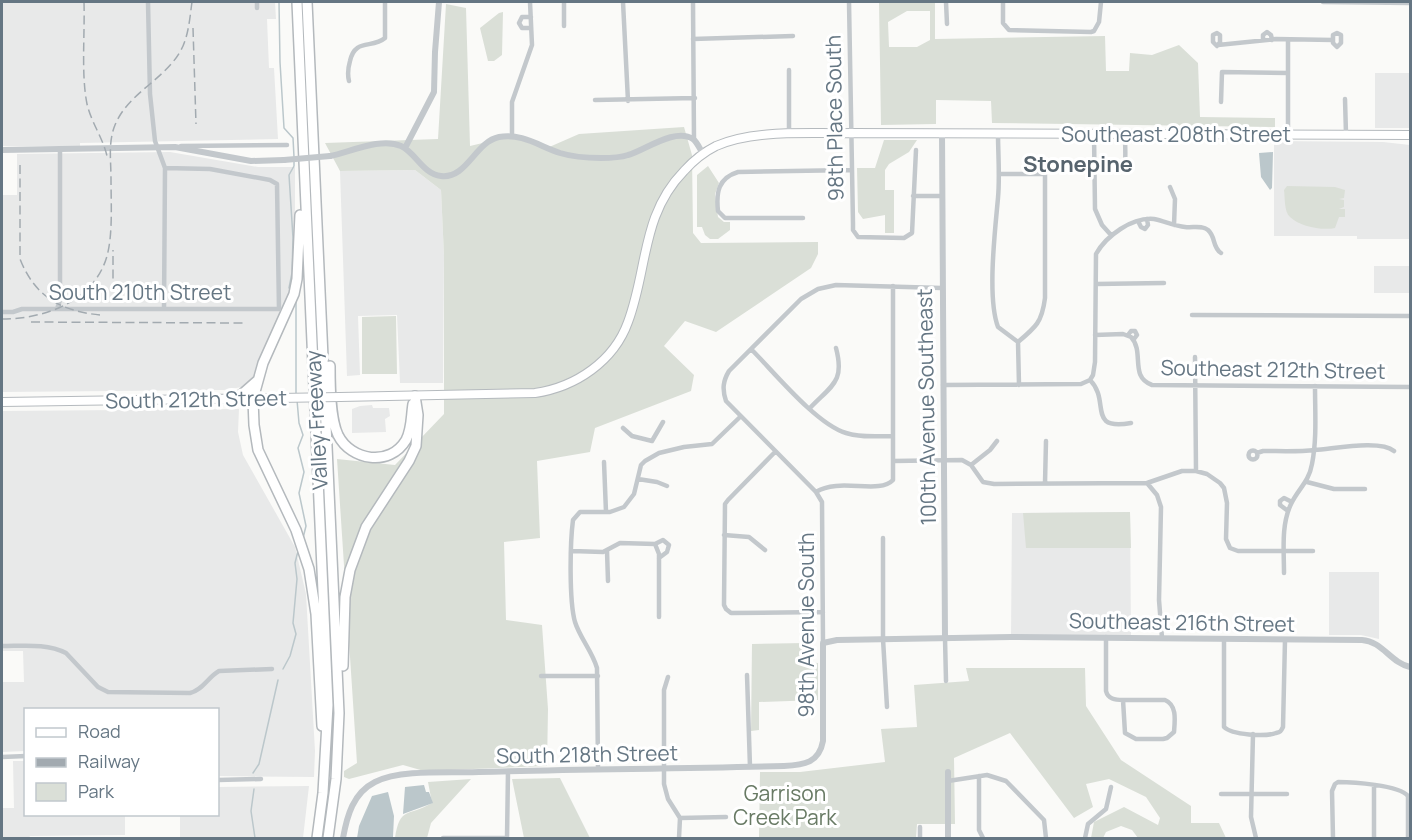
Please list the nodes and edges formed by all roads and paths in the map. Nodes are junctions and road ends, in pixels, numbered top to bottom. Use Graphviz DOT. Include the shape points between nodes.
graph roads {
  1 [pos="148,2"];
  2 [pos="257,2"];
  3 [pos="297,2"];
  4 [pos="307,2"];
  5 [pos="385,2"];
  6 [pos="439,2"];
  7 [pos="530,2"];
  8 [pos="564,2"];
  9 [pos="623,2"];
  10 [pos="693,2"];
  11 [pos="849,2"];
  12 [pos="946,2"];
  13 [pos="1003,2"];
  14 [pos="1101,2"];
  15 [pos="1323,2"];
  16 [pos="1410,3"];
  17 [pos="257,8"];
  18 [pos="531,17"];
  19 [pos="947,24"];
  20 [pos="564,26"];
  21 [pos="531,28"];
  22 [pos="793,36"];
  23 [pos="693,39"];
  24 [pos="1288,40"];
  25 [pos="1333,40"];
  26 [pos="1218,45"];
  27 [pos="789,70"];
  28 [pos="1288,73"];
  29 [pos="349,81"];
  30 [pos="695,98"];
  31 [pos="1346,99"];
  32 [pos="596,100"];
  33 [pos="628,101"];
  34 [pos="1221,102"];
  35 [pos="851,133"];
  36 [pos="942,133"];
  37 [pos="998,133"];
  38 [pos="1094,134"];
  39 [pos="1125,134"];
  40 [pos="1346,134"];
  41 [pos="789,135"];
  42 [pos="1288,135"];
  43 [pos="1410,135"];
  44 [pos="512,136"];
  45 [pos="694,140"];
  46 [pos="286,145"];
  47 [pos="158,147"];
  48 [pos="175,147"];
  49 [pos="405,148"];
  50 [pos="60,149"];
  51 [pos="2,150"];
  52 [pos="916,150"];
  53 [pos="703,154"];
  54 [pos="165,168"];
  55 [pos="852,170"];
  56 [pos="1094,170"];
  57 [pos="303,173"];
  58 [pos="999,174"];
  59 [pos="1170,187"];
  60 [pos="913,196"];
  61 [pos="942,196"];
  62 [pos="802,218"];
  63 [pos="1147,219"];
  64 [pos="1138,221"];
  65 [pos="1174,225"];
  66 [pos="1111,235"];
  67 [pos="1221,254"];
  68 [pos="1164,283"];
  69 [pos="1096,284"];
  70 [pos="893,286"];
  71 [pos="942,288"];
  72 [pos="322,306"];
  73 [pos="57,309"];
  74 [pos="164,309"];
  75 [pos="282,311"];
  76 [pos="2,312"];
  77 [pos="1192,315"];
  78 [pos="1410,316"];
  79 [pos="1095,335"];
  80 [pos="1018,342"];
  81 [pos="837,348"];
  82 [pos="751,349"];
  83 [pos="1194,357"];
  84 [pos="260,379"];
  85 [pos="1090,380"];
  86 [pos="943,385"];
  87 [pos="1019,385"];
  88 [pos="1195,386"];
  89 [pos="1315,386"];
  90 [pos="1410,387"];
  91 [pos="415,396"];
  92 [pos="227,399"];
  93 [pos="253,399"];
  94 [pos="2,402"];
  95 [pos="810,408"];
  96 [pos="740,417"];
  97 [pos="663,422"];
  98 [pos="1131,423"];
  99 [pos="623,428"];
  100 [pos="893,436"];
  101 [pos="652,441"];
  102 [pos="998,441"];
  103 [pos="1046,441"];
  104 [pos="1314,451"];
  105 [pos="1394,451"];
  106 [pos="776,452"];
  107 [pos="659,453"];
  108 [pos="1257,453"];
  109 [pos="943,460"];
  110 [pos="893,461"];
  111 [pos="604,462"];
  112 [pos="971,465"];
  113 [pos="1196,471"];
  114 [pos="638,479"];
  115 [pos="1307,482"];
  116 [pos="1045,483"];
  117 [pos="1147,483"];
  118 [pos="667,486"];
  119 [pos="1365,489"];
  120 [pos="816,492"];
  121 [pos="1292,502"];
  122 [pos="1288,510"];
  123 [pos="606,512"];
  124 [pos="724,535"];
  125 [pos="883,538"];
  126 [pos="655,544"];
  127 [pos="765,550"];
  128 [pos="572,551"];
  129 [pos="607,551"];
  130 [pos="1284,551"];
  131 [pos="1313,551"];
  132 [pos="659,556"];
  133 [pos="1284,573"];
  134 [pos="608,580"];
  135 [pos="823,612"];
  136 [pos="659,617"];
  137 [pos="1106,637"];
  138 [pos="945,638"];
  139 [pos="1162,638"];
  140 [pos="856,639"];
  141 [pos="883,639"];
  142 [pos="1224,639"];
  143 [pos="1285,640"];
  144 [pos="823,644"];
  145 [pos="2,646"];
  146 [pos="823,651"];
  147 [pos="1410,667"];
  148 [pos="272,669"];
  149 [pos="747,675"];
  150 [pos="541,676"];
  151 [pos="598,676"];
  152 [pos="668,677"];
  153 [pos="946,681"];
  154 [pos="1123,700"];
  155 [pos="887,707"];
  156 [pos="339,713"];
  157 [pos="1253,734"];
  158 [pos="24,756"];
  159 [pos="2,757"];
  160 [pos="815,759"];
  161 [pos="750,767"];
  162 [pos="598,769"];
  163 [pos="664,769"];
  164 [pos="508,771"];
  165 [pos="948,772"];
  166 [pos="979,776"];
  167 [pos="261,779"];
  168 [pos="219,780"];
  169 [pos="324,781"];
  170 [pos="948,782"];
  171 [pos="1374,785"];
  172 [pos="1111,787"];
  173 [pos="1221,794"];
  174 [pos="1252,794"];
  175 [pos="1287,794"];
  176 [pos="726,817"];
  177 [pos="680,818"];
  178 [pos="920,827"];
  179 [pos="317,838"];
  180 [pos="328,838"];
  181 [pos="343,838"];
  182 [pos="444,838"];
  183 [pos="507,838"];
  184 [pos="679,838"];
  185 [pos="920,838"];
  186 [pos="948,838"];
  187 [pos="983,838"];
  188 [pos="1046,838"];
  189 [pos="1085,838"];
  190 [pos="1256,838"];
  191 [pos="1333,838"];
  192 [pos="1374,838"];
  193 [pos="1408,838"];
  1 -- 47 [label="street" via="149,84"];
  2 -- 17 [label="street"];
  3 -- 57 [label="highway, Valley Freeway"];
  4 -- 72 [label="highway, Valley Freeway"];
  5 -- 29 [label="street" via="386,35 351,54"];
  6 -- 49 [label="street" via="436,85"];
  7 -- 18 [label="street"];
  8 -- 20 [label="street"];
  9 -- 33 [label="street"];
  10 -- 23 [label="street"];
  11 -- 35 [label="street, 98th Place South"];
  12 -- 19 [label="street"];
  13 -- 14 [label="street" via="1005,27 1015,31 1090,32 1096,30 1099,22"];
  15 -- 16 [label="street"];
  18 -- 21 [label="street"];
  18 -- 21 [label="street" via="522,17 519,23 522,28"];
  21 -- 44 [label="street" via="531,50 511,105"];
  22 -- 23 [label="street"];
  23 -- 30 [label="street"];
  24 -- 25 [label="street"];
  24 -- 26 [label="street" via="1272,40 1267,32 1263,40"];
  24 -- 28 [label="street"];
  27 -- 41 [label="street"];
  28 -- 34 [label="street" via="1222,72"];
  28 -- 42 [label="street"];
  30 -- 33 [label="street"];
  30 -- 45 [label="street"];
  31 -- 40 [label="street"];
  32 -- 33 [label="street"];
  35 -- 36 [label="main road, Southeast 208th Street"];
  35 -- 41 [label="main road, Southeast 208th Street"];
  35 -- 55 [label="street, 98th Place South"];
  36 -- 37 [label="main road, Southeast 208th Street"];
  36 -- 61 [label="street, 100th Avenue Southeast"];
  37 -- 38 [label="main road, Southeast 208th Street"];
  37 -- 58 [label="street"];
  38 -- 39 [label="main road, Southeast 208th Street"];
  38 -- 56 [label="street"];
  39 -- 42 [label="main road, Southeast 208th Street"];
  39 -- 56 [label="street" via="1122,167"];
  40 -- 42 [label="main road, Southeast 208th Street"];
  40 -- 43 [label="main road, Southeast 208th Street"];
  41 -- 53 [label="main road, Southeast 208th Street" via="738,139"];
  44 -- 45 [label="street" via="561,153 600,158 629,155 668,138"];
  44 -- 49 [label="street" via="487,142 461,170 449,176 432,173"];
  45 -- 53 [label="street"];
  46 -- 48 [label="street"];
  47 -- 48 [label="street"];
  47 -- 50 [label="street"];
  47 -- 54 [label="street"];
  48 -- 49 [label="street, bridge" via="251,161 330,156 382,144"];
  50 -- 51 [label="street"];
  50 -- 73 [label="street"];
  52 -- 60 [label="street"];
  53 -- 91 [label="main road, South 212th Street" via="679,175 660,202 628,324 599,363 574,382 543,392"];
  54 -- 74 [label="street"];
  54 -- 75 [label="street" via="210,169 277,184"];
  55 -- 60 [label="street, 98th Place South" via="853,230 860,238 904,238 912,233"];
  55 -- 62 [label="street" via="738,172 725,179 718,192 718,208 728,219"];
  56 -- 66 [label="street" via="1095,209"];
  57 -- 75 [label="highway" via="298,271 294,294"];
  57 -- 169 [label="highway, Valley Freeway" via="328,693"];
  58 -- 80 [label="street" via="993,251 994,310 998,327"];
  58 -- 80 [label="street" via="1045,174 1043,311 1035,328"];
  59 -- 65 [label="street" via="1175,199"];
  60 -- 61 [label="street"];
  61 -- 71 [label="street, 100th Avenue Southeast"];
  63 -- 64 [label="street"];
  63 -- 64 [label="street" via="1145,229"];
  63 -- 65 [label="street"];
  64 -- 66 [label="street"];
  65 -- 67 [label="street" via="1207,229"];
  66 -- 69 [label="street" via="1096,254"];
  68 -- 69 [label="street"];
  69 -- 79 [label="street"];
  70 -- 71 [label="street"];
  70 -- 82 [label="street" via="836,285 818,289 801,299"];
  70 -- 100 [label="street"];
  71 -- 86 [label="street, 100th Avenue Southeast"];
  72 -- 91 [label="highway" via="329,342 334,424 347,448 372,458 396,450 410,431"];
  72 -- 156 [label="highway, Valley Freeway"];
  73 -- 74 [label="street, South 210th Street"];
  73 -- 76 [label="street, South 210th Street"];
  74 -- 75 [label="street, South 210th Street"];
  75 -- 84 [label="highway"];
  77 -- 78 [label="street"];
  79 -- 85 [label="street"];
  79 -- 88 [label="street, Southeast 212th Street" via="1131,337 1138,351 1138,370 1147,384"];
  80 -- 87 [label="street"];
  81 -- 95 [label="street" via="839,376"];
  82 -- 95 [label="street"];
  82 -- 96 [label="street" via="724,381 726,400"];
  83 -- 88 [label="street"];
  84 -- 92 [label="highway" via="241,395"];
  84 -- 93 [label="highway"];
  85 -- 87 [label="street" via="1081,384"];
  85 -- 98 [label="street" via="1098,390 1100,414 1105,422"];
  86 -- 87 [label="street"];
  86 -- 109 [label="street, 100th Avenue Southeast"];
  88 -- 89 [label="street, Southeast 212th Street"];
  88 -- 113 [label="street"];
  89 -- 90 [label="street, Southeast 212th Street"];
  89 -- 104 [label="street"];
  91 -- 93 [label="main road, South 212th Street, bridge"];
  91 -- 156 [label="highway" via="416,446 366,527 350,570"];
  92 -- 93 [label="main road, South 212th Street"];
  92 -- 94 [label="main road, South 212th Street"];
  93 -- 169 [label="highway" via="258,450 306,555 316,615"];
  95 -- 100 [label="street" via="825,422 848,434"];
  96 -- 106 [label="street"];
  96 -- 107 [label="street" via="712,444"];
  97 -- 101 [label="street"];
  99 -- 101 [label="street" via="632,436"];
  100 -- 110 [label="street"];
  101 -- 107 [label="street"];
  102 -- 112 [label="street"];
  103 -- 116 [label="street"];
  104 -- 105 [label="street" via="1366,446 1384,446"];
  104 -- 108 [label="street"];
  104 -- 115 [label="street"];
  106 -- 120 [label="street"];
  106 -- 124 [label="street" via="728,500"];
  107 -- 114 [label="street" via="641,465"];
  109 -- 110 [label="street"];
  109 -- 112 [label="street" via="962,460"];
  109 -- 138 [label="street, 100th Avenue Southeast"];
  110 -- 120 [label="street" via="892,482 883,486 829,486"];
  111 -- 123 [label="street"];
  112 -- 116 [label="street" via="983,482"];
  113 -- 117 [label="street" via="1182,471"];
  113 -- 130 [label="street" via="1220,483 1226,495 1226,539 1230,548"];
  114 -- 118 [label="street"];
  114 -- 123 [label="street" via="629,503"];
  115 -- 119 [label="street" via="1334,489"];
  115 -- 121 [label="street"];
  116 -- 117 [label="street"];
  117 -- 139 [label="street" via="1161,507"];
  120 -- 135 [label="street, 98th Avenue South" via="823,508"];
  121 -- 122 [label="street"];
  121 -- 122 [label="street" via="1284,498 1280,501 1280,506"];
  122 -- 130 [label="street"];
  123 -- 128 [label="street" via="580,512 574,517"];
  124 -- 127 [label="street" via="749,537"];
  124 -- 135 [label="street" via="724,605 728,612"];
  125 -- 141 [label="street"];
  126 -- 129 [label="street" via="620,543"];
  126 -- 132 [label="street"];
  126 -- 132 [label="street" via="663,540 669,545 667,552"];
  128 -- 129 [label="street"];
  128 -- 151 [label="street" via="574,616"];
  129 -- 134 [label="street"];
  130 -- 131 [label="street"];
  130 -- 133 [label="street"];
  132 -- 136 [label="street"];
  135 -- 144 [label="street, 98th Avenue South"];
  137 -- 138 [label="street, Southeast 216th Street"];
  137 -- 139 [label="street, Southeast 216th Street"];
  137 -- 154 [label="street" via="1106,691 1113,699"];
  138 -- 141 [label="street, Southeast 216th Street"];
  138 -- 153 [label="street, 100th Avenue Southeast"];
  139 -- 142 [label="street, Southeast 216th Street"];
  140 -- 141 [label="street, Southeast 216th Street"];
  140 -- 144 [label="street"];
  140 -- 146 [label="street" via="838,642"];
  141 -- 155 [label="street"];
  142 -- 143 [label="street, Southeast 216th Street"];
  142 -- 157 [label="street" via="1223,722 1227,730"];
  143 -- 147 [label="street, Southeast 216th Street" via="1367,640"];
  143 -- 157 [label="street" via="1284,722 1275,734"];
  144 -- 146 [label="street, 98th Avenue South"];
  145 -- 148 [label="street" via="51,646 61,650 98,687 113,693 190,693 219,671"];
  146 -- 160 [label="street, 98th Avenue South" via="823,741"];
  149 -- 161 [label="street"];
  150 -- 151 [label="street"];
  151 -- 162 [label="street"];
  152 -- 163 [label="street" via="664,690"];
  154 -- 154 [label="street" via="1170,703 1174,709 1170,737 1136,739 1126,735"];
  156 -- 180 [label="highway, Valley Freeway"];
  157 -- 174 [label="street"];
  158 -- 159 [label="street"];
  160 -- 161 [label="street, South 218th Street" via="804,765"];
  161 -- 163 [label="street, South 218th Street"];
  162 -- 163 [label="street, South 218th Street"];
  162 -- 164 [label="street, South 218th Street"];
  163 -- 177 [label="street" via="665,792"];
  164 -- 181 [label="street, South 218th Street" via="400,775 376,781 354,801"];
  164 -- 183 [label="street"];
  165 -- 170 [label="street"];
  166 -- 170 [label="street"];
  166 -- 187 [label="street" via="979,830"];
  166 -- 188 [label="street" via="1006,781 1044,820"];
  167 -- 168 [label="street"];
  169 -- 179 [label="highway, Valley Freeway"];
  170 -- 186 [label="street"];
  171 -- 191 [label="street" via="1335,784"];
  171 -- 192 [label="street"];
  171 -- 193 [label="street" via="1406,793"];
  172 -- 189 [label="street" via="1106,809 1089,824"];
  173 -- 174 [label="street"];
  174 -- 175 [label="street"];
  174 -- 190 [label="street" via="1251,817"];
  176 -- 177 [label="street"];
  177 -- 184 [label="street"];
  178 -- 185 [label="street"];
  182 -- 183 [label="street"];
}
